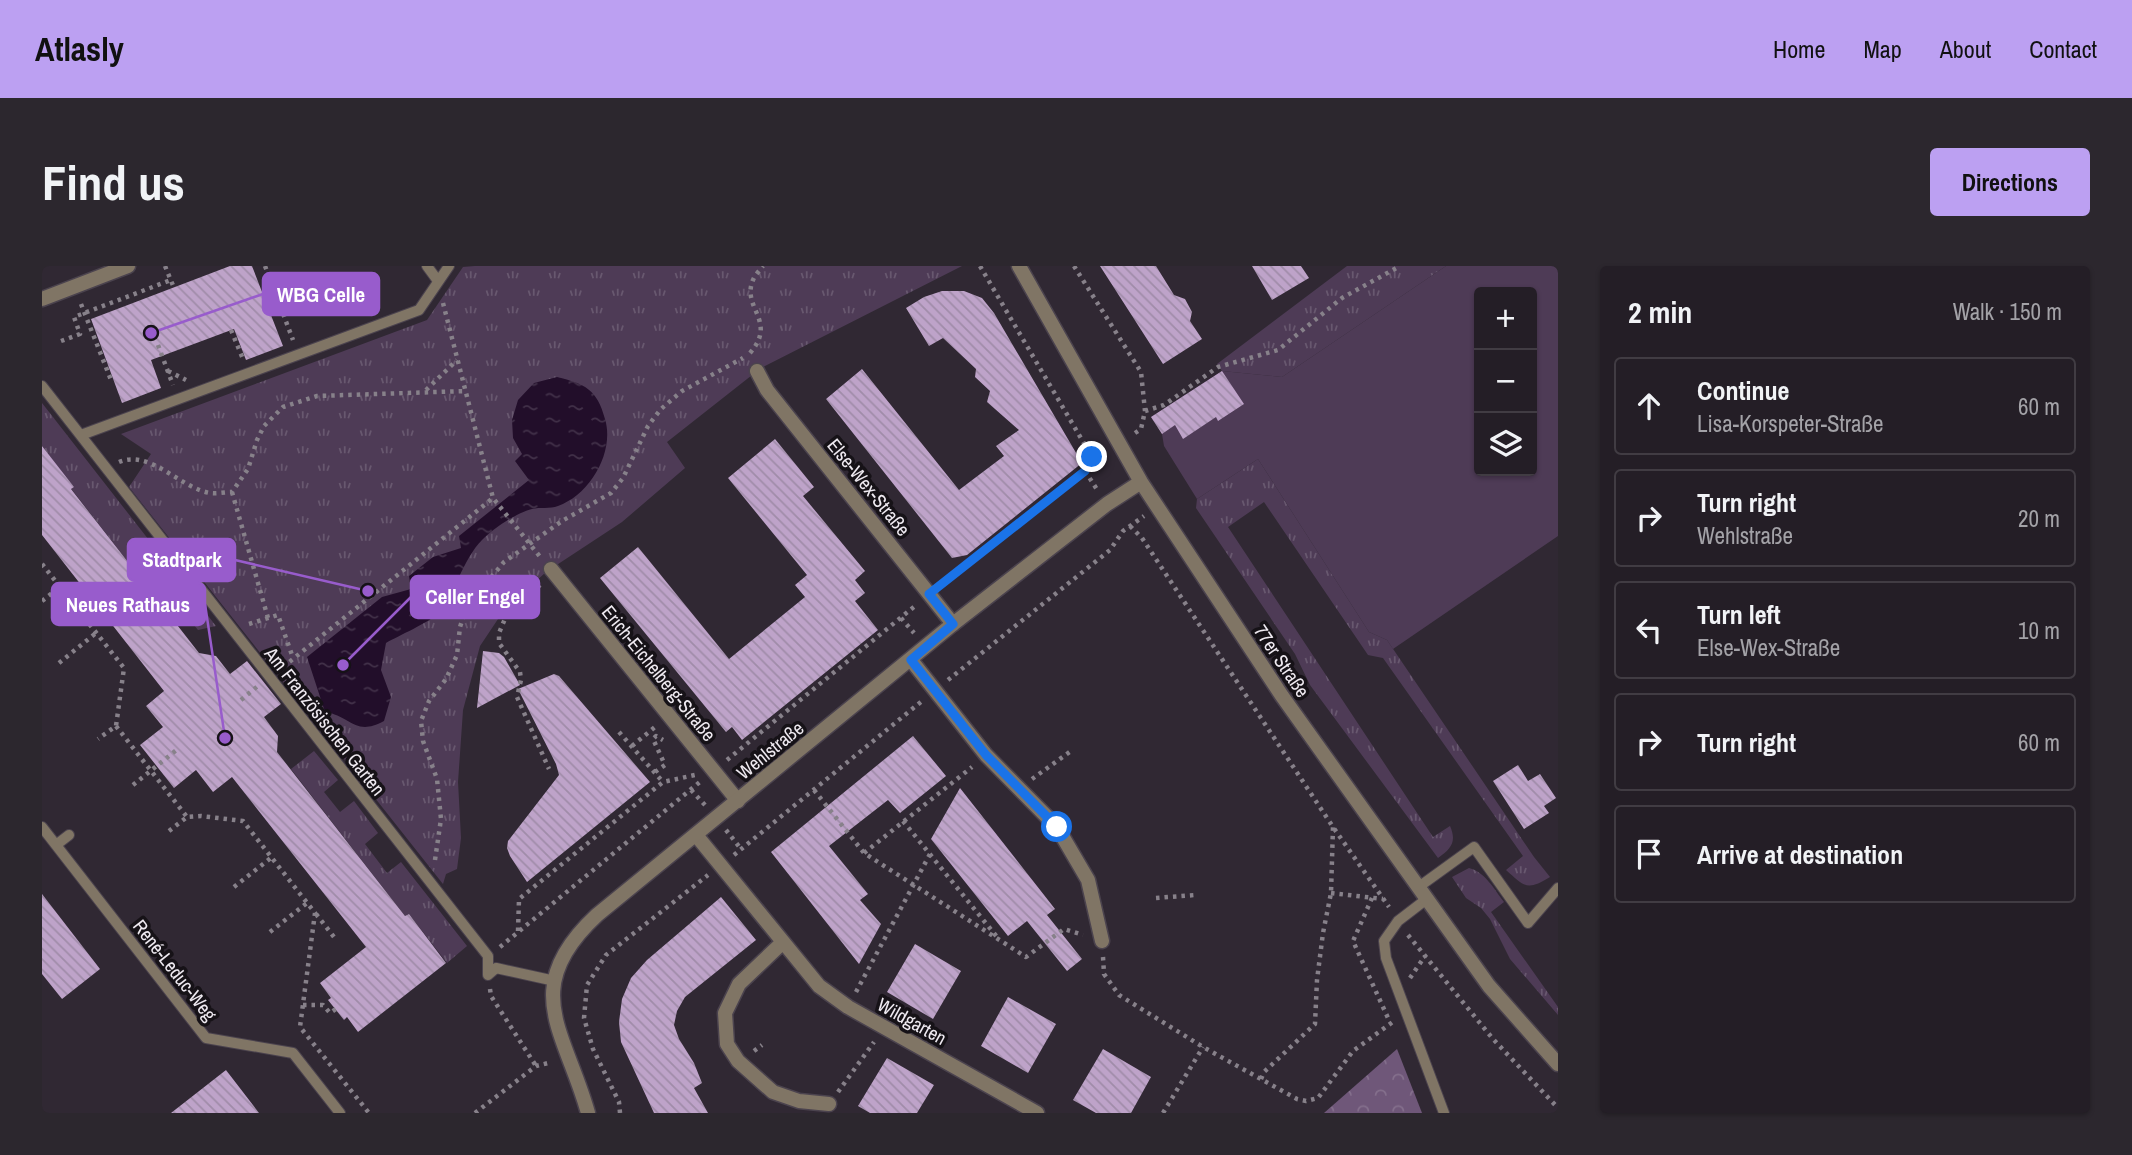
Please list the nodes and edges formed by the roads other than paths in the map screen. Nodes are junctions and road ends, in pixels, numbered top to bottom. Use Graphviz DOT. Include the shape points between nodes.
graph roads {
  1 [pos="128,266"];
  2 [pos="426,266"];
  3 [pos="449,266"];
  4 [pos="1019,266"];
  5 [pos="438,281"];
  6 [pos="42,299"];
  7 [pos="757,372"];
  8 [pos="42,386"];
  9 [pos="81,435"];
  10 [pos="1141,482"];
  11 [pos="552,571"];
  12 [pos="953,624"];
  13 [pos="911,660"];
  14 [pos="738,800"];
  15 [pos="42,827"];
  16 [pos="68,835"];
  17 [pos="696,835"];
  18 [pos="56,845"];
  19 [pos="1558,888"];
  20 [pos="1424,892"];
  21 [pos="1102,941"];
  22 [pos="783,942"];
  23 [pos="555,981"];
  24 [pos="1553,1059"];
  25 [pos="829,1104"];
  26 [pos="340,1113"];
  27 [pos="588,1113"];
  28 [pos="1037,1113"];
  29 [pos="1444,1113"];
  1 -- 6 [label="street"];
  2 -- 5 [label="lane"];
  3 -- 5 [label="lane"];
  4 -- 10 [label="street, 77er Straße"];
  5 -- 9 [label="lane" via="419,310"];
  7 -- 12 [label="street, Else-Wex-Straße"];
  8 -- 9 [label="lane, Am Französischen Garten"];
  9 -- 23 [label="lane, Am Französischen Garten" via="488,956 488,975 496,968"];
  10 -- 12 [label="street, Wehlstraße"];
  10 -- 20 [label="street, 77er Straße" via="1282,696"];
  11 -- 14 [label="street, Erich-Eichelberg-Straße" via="710,772"];
  12 -- 13 [label="street, Wehlstraße"];
  13 -- 14 [label="street, Wehlstraße"];
  13 -- 21 [label="street" via="986,755 1057,827 1088,880"];
  14 -- 17 [label="street, Wehlstraße"];
  15 -- 18 [label="lane, René-Leduc-Weg"];
  16 -- 18 [label="lane"];
  17 -- 22 [label="street, Wildgarten"];
  17 -- 23 [label="street, Wehlstraße" via="583,928 564,953"];
  18 -- 26 [label="lane, René-Leduc-Weg" via="206,1038 293,1053"];
  19 -- 20 [label="lane" via="1528,923 1474,847"];
  20 -- 24 [label="street, 77er Straße" via="1489,986"];
  20 -- 29 [label="lane" via="1384,941 1386,958"];
  22 -- 25 [label="street" via="739,984 725,1013 727,1044 738,1061 773,1092"];
  22 -- 28 [label="street, Wildgarten" via="820,986 848,1007"];
  23 -- 27 [label="street, Wehlstraße" via="553,1015"];
}
